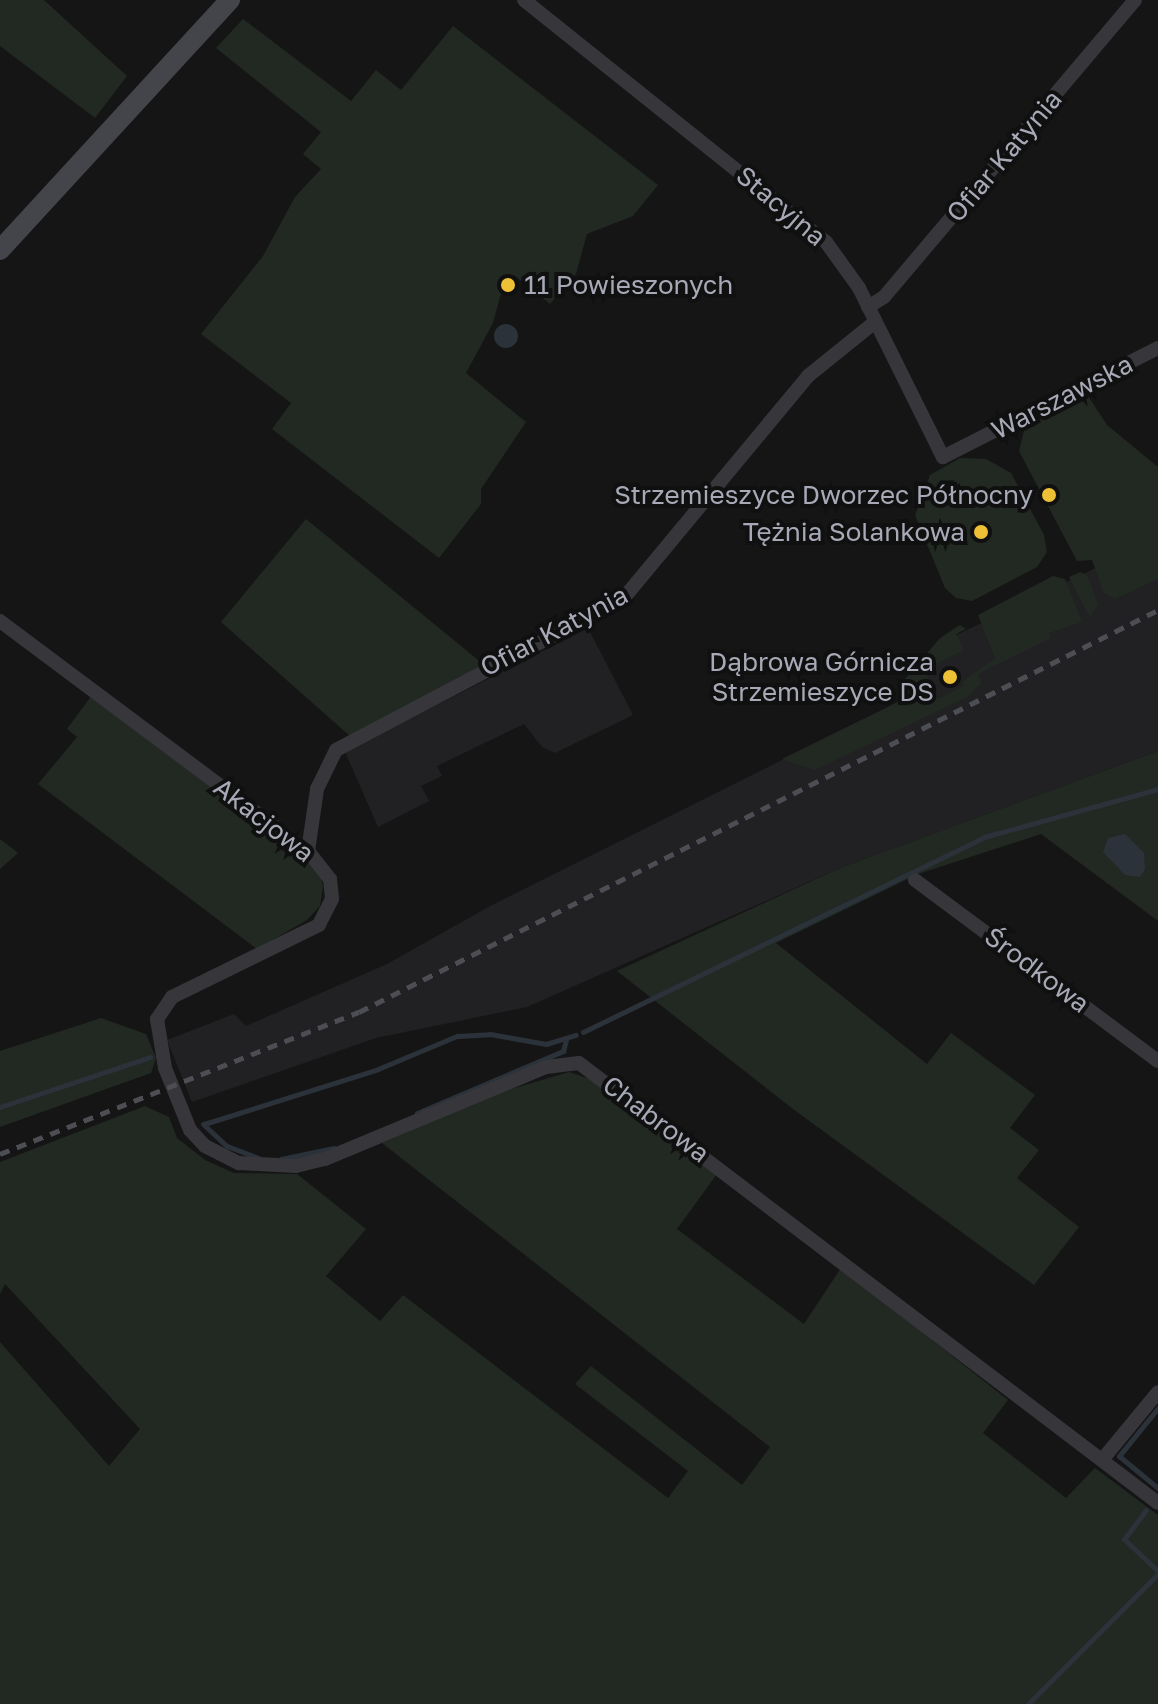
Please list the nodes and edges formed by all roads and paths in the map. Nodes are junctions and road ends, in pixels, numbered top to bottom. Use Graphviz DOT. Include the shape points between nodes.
graph roads {
  1 [pos="230,0"];
  2 [pos="524,0"];
  3 [pos="1135,0"];
  4 [pos="0,250"];
  5 [pos="868,307"];
  6 [pos="875,322"];
  7 [pos="1158,348"];
  8 [pos="967,445"];
  9 [pos="0,621"];
  10 [pos="308,851"];
  11 [pos="915,880"];
  12 [pos="157,1019"];
  13 [pos="1158,1061"];
  14 [pos="1158,1392"];
  15 [pos="1102,1460"];
  16 [pos="1158,1503"];
  1 -- 4 [label="street"];
  2 -- 5 [label="street, Stacyjna" via="803,221 839,258"];
  3 -- 5 [label="street, Ofiar Katynia" via="884,297"];
  5 -- 6 [label="street, Stacyjna"];
  6 -- 8 [label="street, Stacyjna" via="943,457"];
  6 -- 10 [label="street, Ofiar Katynia" via="808,376 623,599 350,740 322,772"];
  7 -- 8 [label="street, Warszawska"];
  9 -- 10 [label="street, Akacjowa"];
  10 -- 12 [label="street, Akacjowa" via="332,887 329,911 319,925 172,997"];
  11 -- 13 [label="street, Środkowa"];
  12 -- 15 [label="street, Chabrowa" via="165,1068 190,1130 225,1157 268,1168 325,1159 546,1067 579,1063"];
  14 -- 15 [label="street"];
  15 -- 16 [label="street, Chabrowa"];
}
